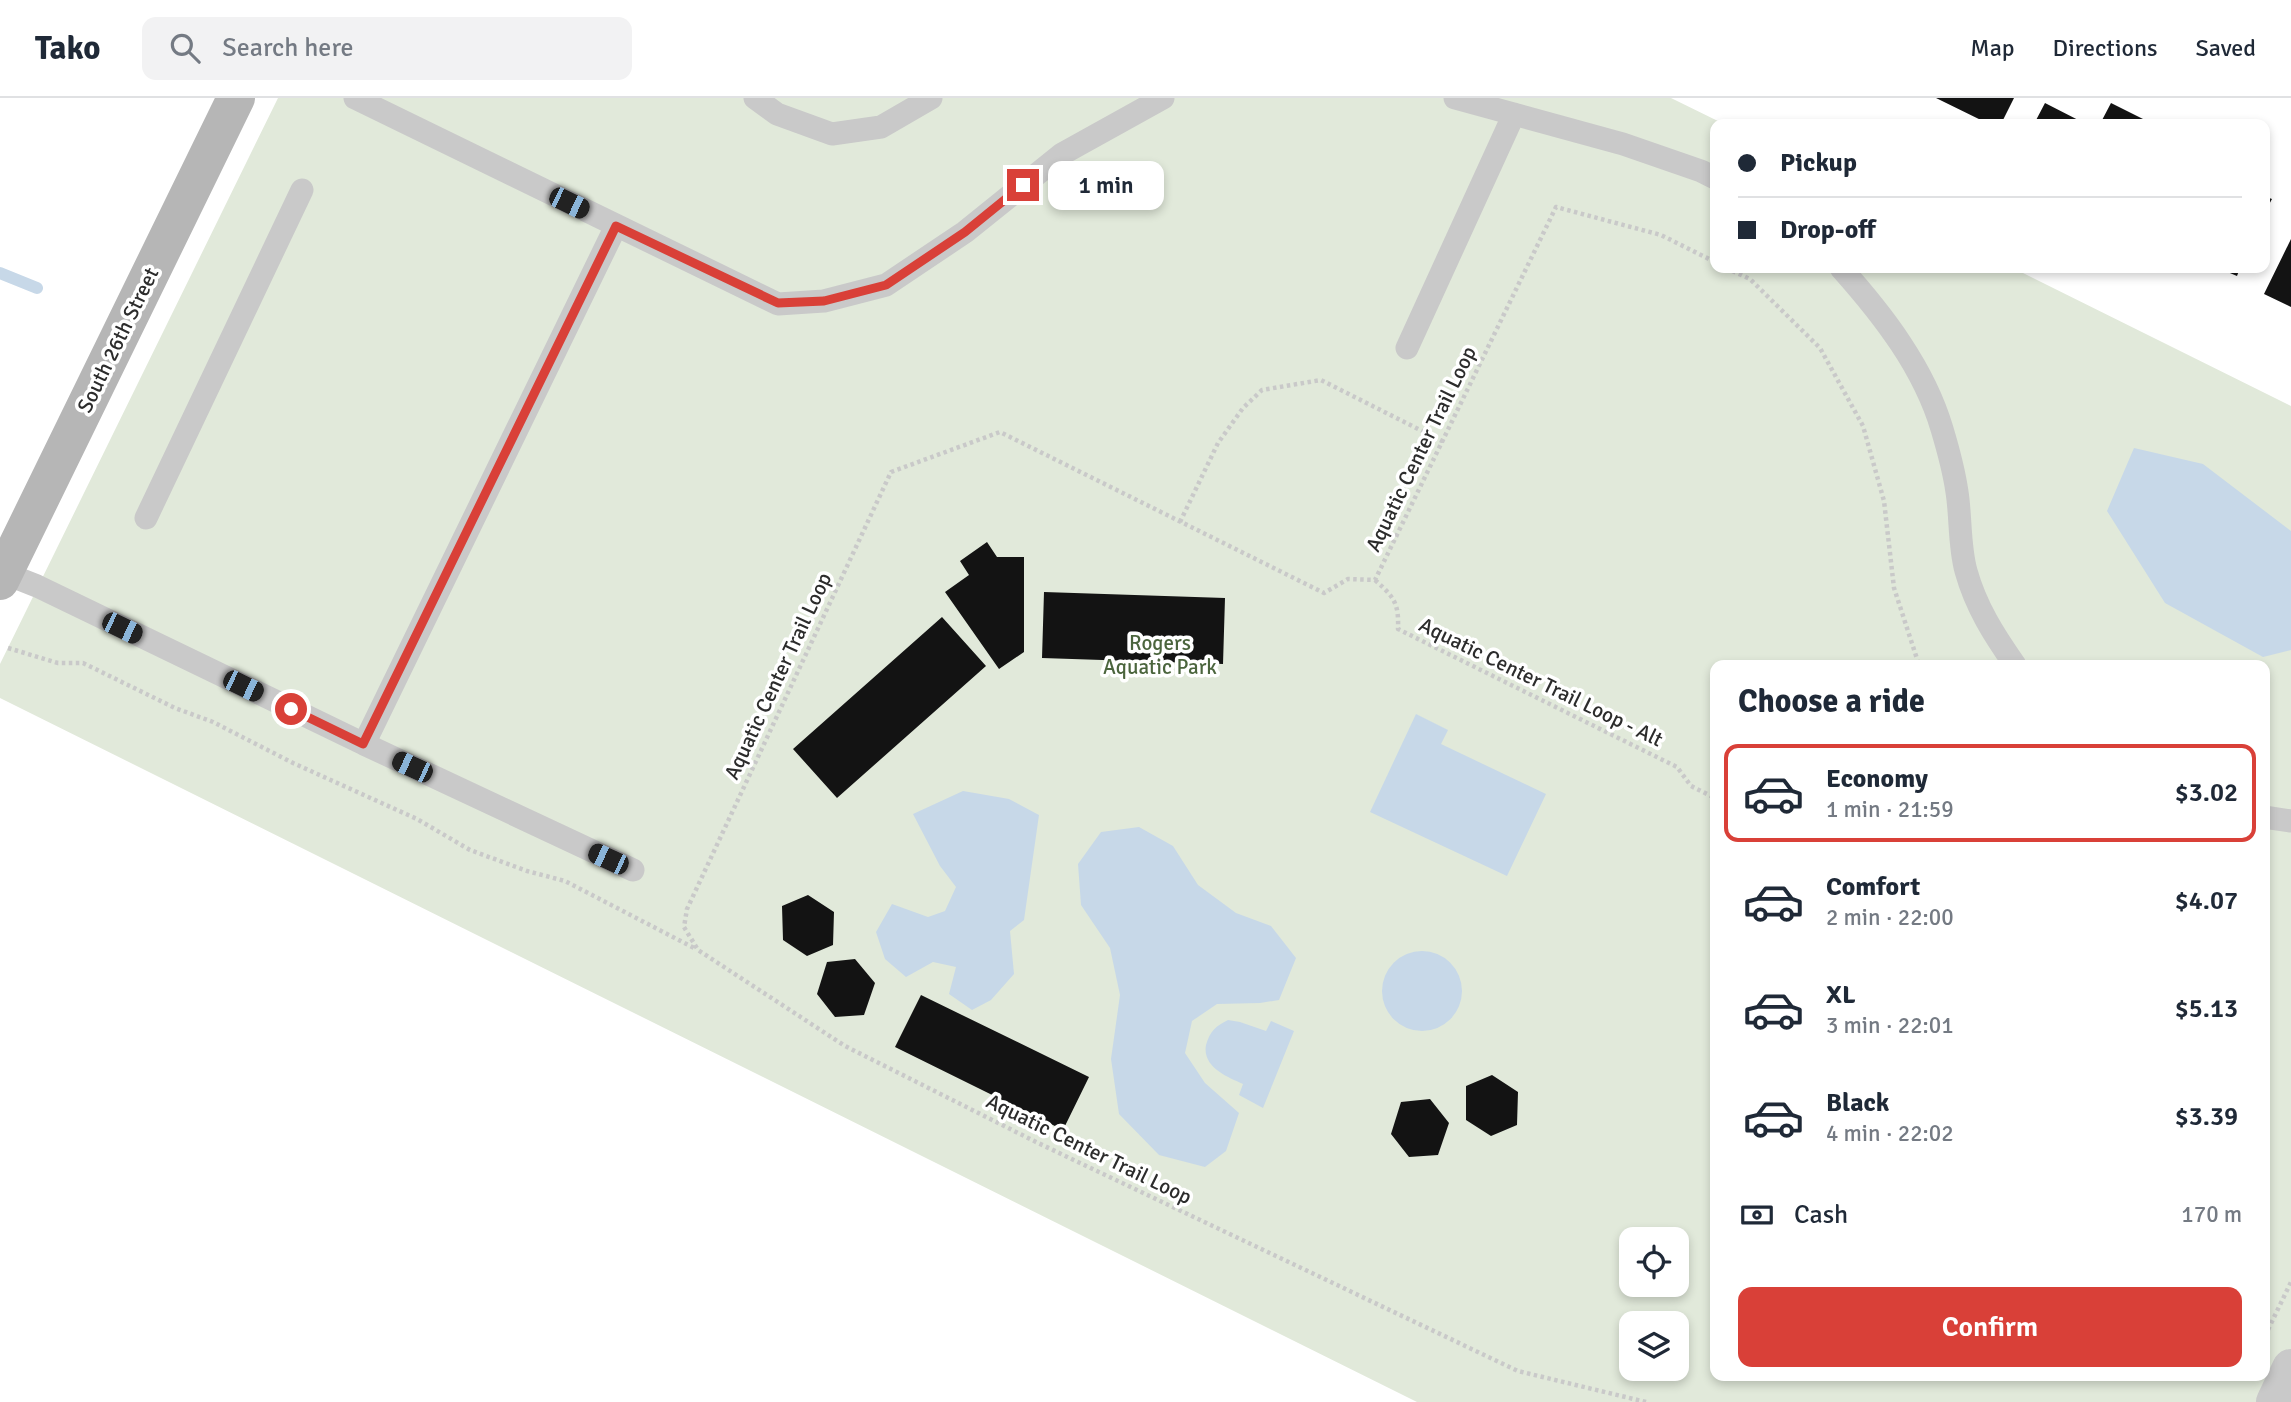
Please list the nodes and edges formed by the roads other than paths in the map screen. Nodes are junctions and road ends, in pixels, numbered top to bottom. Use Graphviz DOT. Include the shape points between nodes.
graph roads {
  1 [pos="236,98"];
  2 [pos="355,98"];
  3 [pos="755,98"];
  4 [pos="930,98"];
  5 [pos="1163,98"];
  6 [pos="1455,98"];
  7 [pos="1514,114"];
  8 [pos="1710,176"];
  9 [pos="302,190"];
  10 [pos="616,226"];
  11 [pos="1845,273"];
  12 [pos="1407,348"];
  13 [pos="146,518"];
  14 [pos="2,577"];
  15 [pos="2012,660"];
  16 [pos="363,744"];
  17 [pos="2270,818"];
  18 [pos="2291,821"];
  19 [pos="633,870"];
  20 [pos="2291,1368"];
  21 [pos="2275,1402"];
  1 -- 14 [label="street, South 26th Street"];
  2 -- 10 [label="lane"];
  3 -- 4 [label="lane" via="778,114 832,134 881,127"];
  5 -- 10 [label="lane" via="1062,154 965,232 886,285 824,301 778,303"];
  6 -- 7 [label="lane"];
  7 -- 8 [label="lane" via="1623,144"];
  7 -- 12 [label="lane"];
  9 -- 13 [label="lane"];
  10 -- 16 [label="lane"];
  11 -- 15 [label="lane" via="1879,311 1911,360 1942,427 1957,489 1965,568 1990,629"];
  14 -- 16 [label="lane" via="37,586"];
  16 -- 19 [label="lane"];
  17 -- 18 [label="lane"];
  20 -- 21 [label="street"];
}
